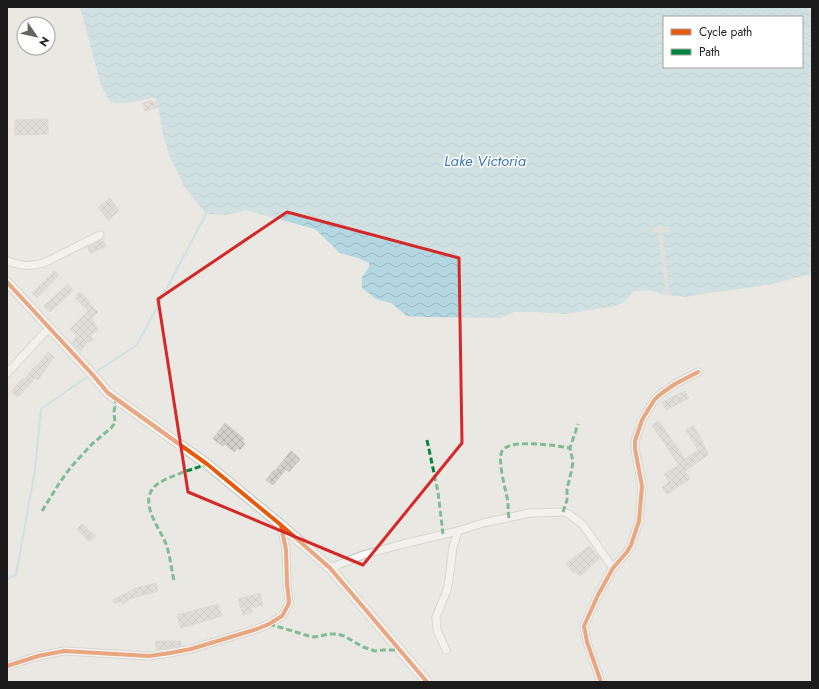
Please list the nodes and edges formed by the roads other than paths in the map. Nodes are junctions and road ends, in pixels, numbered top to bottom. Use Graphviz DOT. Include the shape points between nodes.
graph roads {
  1 [pos="100,235"];
  2 [pos="7,261"];
  3 [pos="7,282"];
  4 [pos="49,328"];
  5 [pos="698,372"];
  6 [pos="7,373"];
  7 [pos="281,525"];
  8 [pos="458,530"];
  9 [pos="330,568"];
  10 [pos="613,568"];
  11 [pos="446,650"];
  12 [pos="7,666"];
  13 [pos="427,682"];
  14 [pos="601,682"];
  1 -- 2 [label="street" via="44,263 24,266"];
  3 -- 4 [label="street"];
  4 -- 6 [label="street"];
  4 -- 7 [label="street" via="108,393 207,464"];
  5 -- 10 [label="street" via="662,393 655,399 642,420 635,445 642,486 639,521 631,545"];
  7 -- 9 [label="street"];
  7 -- 12 [label="street" via="286,550 289,602 282,616 270,624 191,649 170,653 149,656 64,651"];
  8 -- 9 [label="street" via="363,555"];
  8 -- 10 [label="street" via="530,513 563,512 583,525"];
  8 -- 11 [label="street" via="447,590 436,617 437,630"];
  9 -- 13 [label="street"];
  10 -- 14 [label="street" via="584,626"];
}
